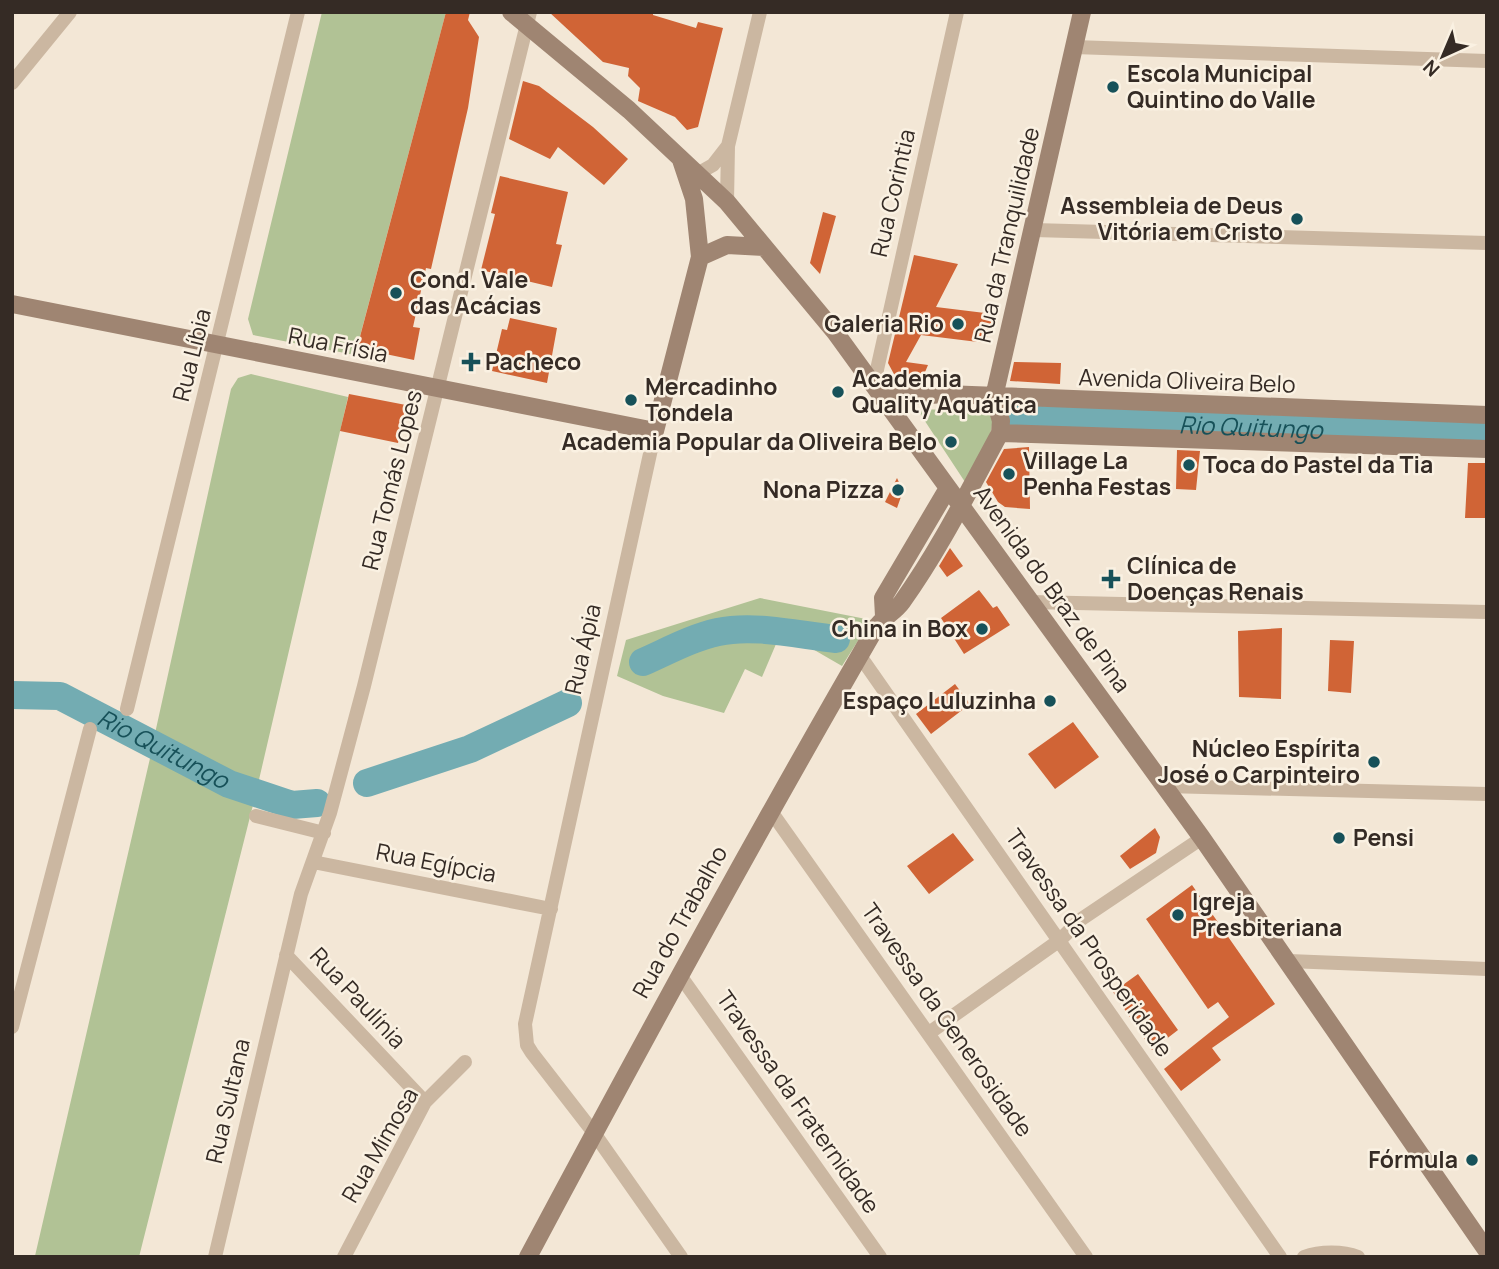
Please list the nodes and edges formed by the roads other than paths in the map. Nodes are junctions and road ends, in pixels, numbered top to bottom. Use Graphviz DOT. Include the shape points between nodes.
graph roads {
  1 [pos="70,12"];
  2 [pos="298,12"];
  3 [pos="512,12"];
  4 [pos="760,12"];
  5 [pos="957,12"];
  6 [pos="1082,12"];
  7 [pos="529,18"];
  8 [pos="1074,47"];
  9 [pos="1487,61"];
  10 [pos="12,83"];
  11 [pos="727,146"];
  12 [pos="680,158"];
  13 [pos="697,174"];
  14 [pos="727,202"];
  15 [pos="1034,230"];
  16 [pos="1487,243"];
  17 [pos="764,247"];
  18 [pos="700,257"];
  19 [pos="12,304"];
  20 [pos="218,345"];
  21 [pos="439,389"];
  22 [pos="880,390"];
  23 [pos="994,397"];
  24 [pos="1487,415"];
  25 [pos="655,431"];
  26 [pos="1000,433"];
  27 [pos="1487,449"];
  28 [pos="948,488"];
  29 [pos="961,507"];
  30 [pos="1030,602"];
  31 [pos="1487,612"];
  32 [pos="884,616"];
  33 [pos="859,656"];
  34 [pos="127,709"];
  35 [pos="90,729"];
  36 [pos="1165,786"];
  37 [pos="1487,794"];
  38 [pos="771,810"];
  39 [pos="256,816"];
  40 [pos="324,833"];
  41 [pos="1202,838"];
  42 [pos="313,862"];
  43 [pos="551,908"];
  44 [pos="1060,940"];
  45 [pos="286,955"];
  46 [pos="1289,961"];
  47 [pos="1487,969"];
  48 [pos="679,974"];
  49 [pos="12,1027"];
  50 [pos="929,1033"];
  51 [pos="465,1062"];
  52 [pos="425,1102"];
  53 [pos="594,1133"];
  54 [pos="1487,1251"];
  55 [pos="215,1257"];
  56 [pos="344,1257"];
  57 [pos="528,1257"];
  58 [pos="681,1257"];
  59 [pos="880,1257"];
  60 [pos="1086,1257"];
  61 [pos="1280,1257"];
  62 [pos="1304,1257"];
  63 [pos="1359,1257"];
  1 -- 10 [label="street"];
  2 -- 20 [label="street, Rua Líbia"];
  3 -- 7 [label="street, Avenida do Braz de Pina"];
  4 -- 11 [label="street"];
  5 -- 22 [label="street, Rua Corintia"];
  6 -- 8 [label="street, Rua da Tranquilidade"];
  7 -- 12 [label="street, Avenida do Braz de Pina"];
  7 -- 21 [label="street, Rua Tomás Lopes"];
  8 -- 9 [label="street"];
  8 -- 15 [label="street, Rua da Tranquilidade"];
  11 -- 13 [label="street" via="721,158"];
  11 -- 14 [label="street"];
  12 -- 13 [label="street, Avenida do Braz de Pina"];
  12 -- 18 [label="street, Rua Ápia" via="694,200"];
  13 -- 14 [label="street, Avenida do Braz de Pina"];
  14 -- 17 [label="street, Avenida do Braz de Pina"];
  15 -- 16 [label="street"];
  15 -- 23 [label="street, Rua da Tranquilidade"];
  17 -- 18 [label="street" via="727,245"];
  17 -- 22 [label="street, Avenida do Braz de Pina"];
  18 -- 25 [label="street, Rua Ápia"];
  19 -- 20 [label="street, Rua Frísia"];
  20 -- 21 [label="street, Rua Frísia"];
  20 -- 34 [label="street, Rua Líbia"];
  21 -- 25 [label="street, Rua Frísia"];
  21 -- 40 [label="street, Rua Tomás Lopes"];
  22 -- 23 [label="street, Avenida Oliveira Belo"];
  22 -- 28 [label="street, Avenida do Braz de Pina"];
  23 -- 24 [label="street, Avenida Oliveira Belo"];
  23 -- 26 [label="street, Rua da Tranquilidade"];
  25 -- 43 [label="street, Rua Ápia"];
  26 -- 27 [label="street"];
  26 -- 29 [label="street"];
  28 -- 29 [label="street, Avenida do Braz de Pina"];
  28 -- 32 [label="street, Rua do Trabalho" via="883,598"];
  29 -- 30 [label="street, Avenida do Braz de Pina"];
  29 -- 32 [label="street, Rua do Trabalho" via="900,606"];
  30 -- 31 [label="street"];
  30 -- 36 [label="street, Avenida do Braz de Pina"];
  32 -- 33 [label="street, Rua do Trabalho"];
  33 -- 38 [label="street, Rua do Trabalho"];
  33 -- 44 [label="street, Travessa da Prosperidade"];
  35 -- 49 [label="street"];
  36 -- 37 [label="street"];
  36 -- 41 [label="street, Avenida do Braz de Pina"];
  38 -- 48 [label="street, Rua do Trabalho"];
  38 -- 50 [label="street, Travessa da Generosidade"];
  39 -- 40 [label="street"];
  40 -- 42 [label="street, Rua Tomás Lopes"];
  41 -- 44 [label="street" via="1080,920"];
  41 -- 46 [label="street, Avenida do Braz de Pina"];
  42 -- 43 [label="street, Rua Egípcia"];
  42 -- 45 [label="street, Rua Tomás Lopes"];
  43 -- 53 [label="street, Rua Ápia" via="525,1024 527,1045"];
  44 -- 50 [label="street"];
  44 -- 61 [label="street, Travessa da Prosperidade"];
  45 -- 52 [label="street, Rua Paulínia"];
  45 -- 55 [label="street, Rua Sultana"];
  46 -- 47 [label="street"];
  46 -- 54 [label="street, Avenida do Braz de Pina"];
  48 -- 53 [label="street, Rua do Trabalho"];
  48 -- 59 [label="street, Travessa da Fraternidade"];
  50 -- 60 [label="street, Travessa da Generosidade"];
  51 -- 52 [label="street, Rua Mimosa"];
  52 -- 56 [label="street, Rua Mimosa"];
  53 -- 57 [label="street, Rua do Trabalho"];
  53 -- 58 [label="street, Rua Ápia"];
  62 -- 63 [label="street" via="1313,1253"];
}
